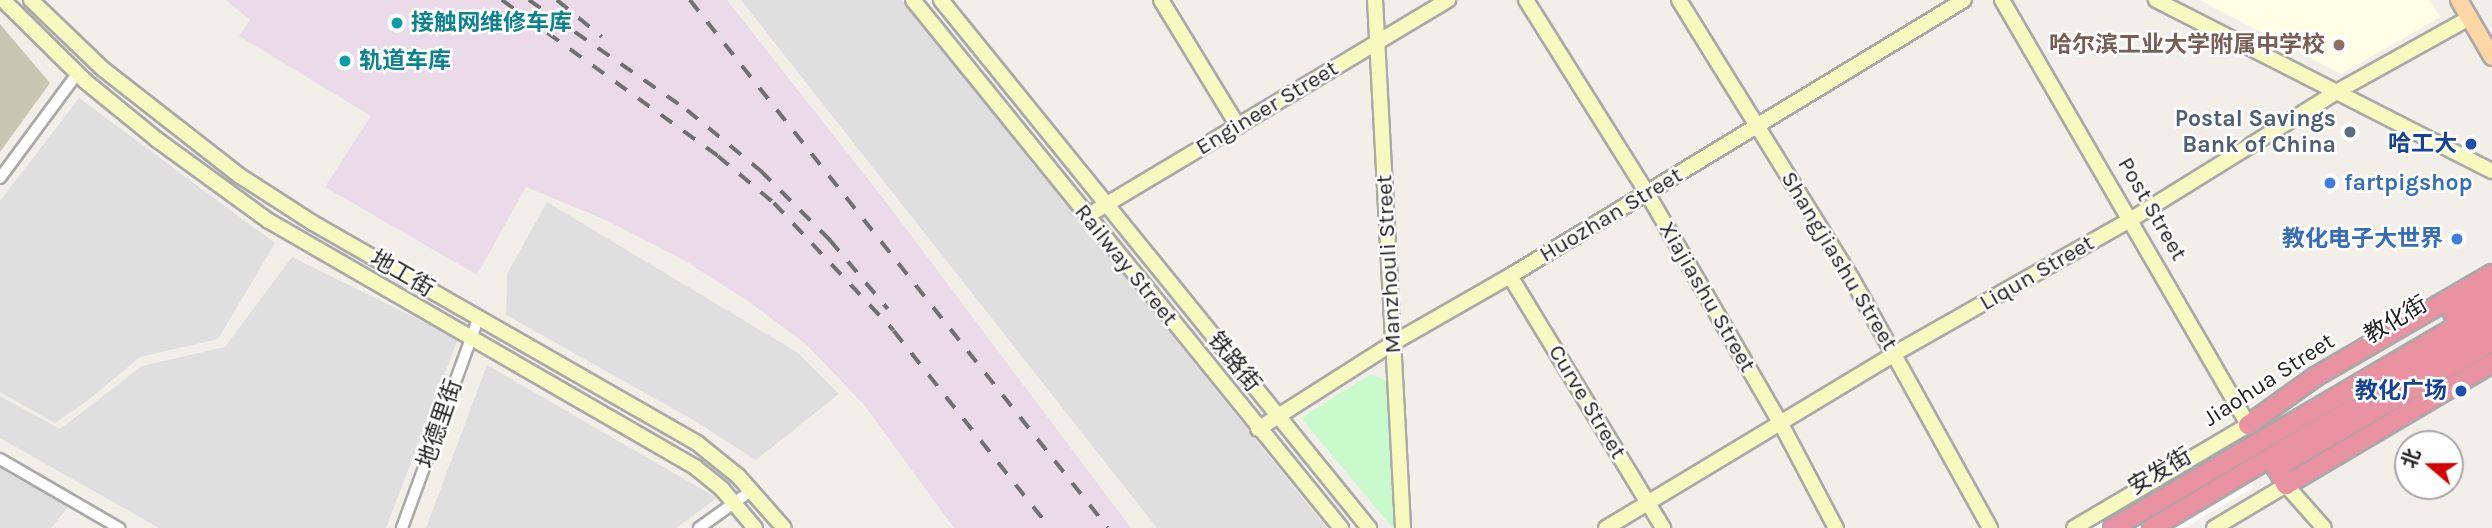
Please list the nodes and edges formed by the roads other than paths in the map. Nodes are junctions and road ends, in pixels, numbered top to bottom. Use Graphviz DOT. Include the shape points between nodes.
graph roads {
  1 [pos="4,0"];
  2 [pos="31,0"];
  3 [pos="941,0"];
  4 [pos="1161,0"];
  5 [pos="1375,0"];
  6 [pos="1448,0"];
  7 [pos="1526,0"];
  8 [pos="1679,0"];
  9 [pos="1965,0"];
  10 [pos="2002,0"];
  11 [pos="2156,0"];
  12 [pos="2459,0"];
  13 [pos="918,2"];
  14 [pos="2469,18"];
  15 [pos="1377,42"];
  16 [pos="2492,57"];
  17 [pos="77,74"];
  18 [pos="2338,91"];
  19 [pos="1238,126"];
  20 [pos="1758,126"];
  21 [pos="2492,171"];
  22 [pos="0,178"];
  23 [pos="1647,193"];
  24 [pos="1106,205"];
  25 [pos="1087,216"];
  26 [pos="2130,220"];
  27 [pos="2492,274"];
  28 [pos="1510,276"];
  29 [pos="2492,291"];
  30 [pos="2492,306"];
  31 [pos="478,318"];
  32 [pos="2492,324"];
  33 [pos="471,338"];
  34 [pos="2492,342"];
  35 [pos="1393,343"];
  36 [pos="1894,354"];
  37 [pos="2492,363"];
  38 [pos="1278,417"];
  39 [pos="1780,422"];
  40 [pos="2248,425"];
  41 [pos="1258,429"];
  42 [pos="2258,442"];
  43 [pos="2231,457"];
  44 [pos="0,459"];
  45 [pos="2274,462"];
  46 [pos="2286,485"];
  47 [pos="752,490"];
  48 [pos="1648,501"];
  49 [pos="735,503"];
  50 [pos="118,528"];
  51 [pos="401,528"];
  52 [pos="699,528"];
  53 [pos="755,528"];
  54 [pos="784,528"];
  55 [pos="1341,528"];
  56 [pos="1369,528"];
  57 [pos="1403,528"];
  58 [pos="1606,528"];
  59 [pos="1663,528"];
  60 [pos="1836,528"];
  61 [pos="1990,528"];
  62 [pos="2074,528"];
  63 [pos="2113,528"];
  64 [pos="2152,528"];
  65 [pos="2214,528"];
  66 [pos="2324,528"];
  1 -- 17 [label="street, 地工街"];
  2 -- 31 [label="street, 地工街" via="103,69 240,176"];
  3 -- 24 [label="street, 铁路街"];
  4 -- 19 [label="street"];
  5 -- 15 [label="street, Manzhouli Street"];
  6 -- 15 [label="street, Engineer Street"];
  7 -- 23 [label="street, Xiajiashu Street"];
  8 -- 20 [label="street, Shangjiashu Street"];
  9 -- 20 [label="street, Huozhan Street"];
  10 -- 26 [label="street, Post Street"];
  11 -- 18 [label="street"];
  12 -- 14 [label="main road"];
  13 -- 25 [label="street, Railway Street"];
  14 -- 16 [label="main road"];
  14 -- 18 [label="street, Liqun Street"];
  15 -- 19 [label="street, Engineer Street"];
  15 -- 35 [label="street, Manzhouli Street"];
  17 -- 22 [label="street"];
  17 -- 33 [label="street, 地工街" via="156,139 269,221"];
  18 -- 21 [label="street"];
  18 -- 26 [label="street, Liqun Street"];
  19 -- 24 [label="street, Engineer Street"];
  20 -- 23 [label="street, Huozhan Street"];
  20 -- 36 [label="street, Shangjiashu Street"];
  23 -- 28 [label="street, Huozhan Street"];
  23 -- 39 [label="street, Xiajiashu Street"];
  24 -- 25 [label="street, Engineer Street"];
  24 -- 38 [label="street, 铁路街"];
  25 -- 41 [label="street, Railway Street"];
  26 -- 36 [label="street, Liqun Street"];
  26 -- 40 [label="street, Post Street"];
  27 -- 40 [label="highway, Jiaohua Street" via="2315,377"];
  28 -- 35 [label="street, Huozhan Street"];
  28 -- 48 [label="street, Curve Street"];
  29 -- 40 [label="highway, 教化街" via="2301,405"];
  30 -- 42 [label="highway, Jiaohua Street"];
  31 -- 33 [label="street, 地德里街"];
  31 -- 47 [label="street, 地工街" via="697,443"];
  32 -- 45 [label="highway"];
  33 -- 49 [label="street, 地工街" via="675,455"];
  33 -- 51 [label="street, 地德里街"];
  34 -- 45 [label="highway"];
  35 -- 38 [label="street, Huozhan Street"];
  35 -- 57 [label="street, Manzhouli Street"];
  36 -- 39 [label="street, Liqun Street"];
  36 -- 61 [label="street, Shangjiashu Street"];
  37 -- 46 [label="highway"];
  38 -- 41 [label="street, Huozhan Street"];
  38 -- 56 [label="street, 铁路街"];
  39 -- 48 [label="street, Liqun Street"];
  39 -- 60 [label="street, Xiajiashu Street"];
  40 -- 42 [label="highway, Post Street"];
  40 -- 62 [label="street, Jiaohua Street"];
  41 -- 55 [label="street, Railway Street"];
  42 -- 43 [label="highway, Jiaohua Street"];
  43 -- 63 [label="highway, 安发街"];
  44 -- 50 [label="street"];
  45 -- 46 [label="highway"];
  45 -- 64 [label="highway, 安发街" via="2246,471"];
  46 -- 65 [label="street"];
  46 -- 66 [label="street"];
  47 -- 49 [label="street"];
  47 -- 54 [label="street, 地工街"];
  48 -- 58 [label="street, Liqun Street"];
  48 -- 59 [label="street, Curve Street"];
  49 -- 52 [label="street"];
  49 -- 53 [label="street, 地工街"];
}
